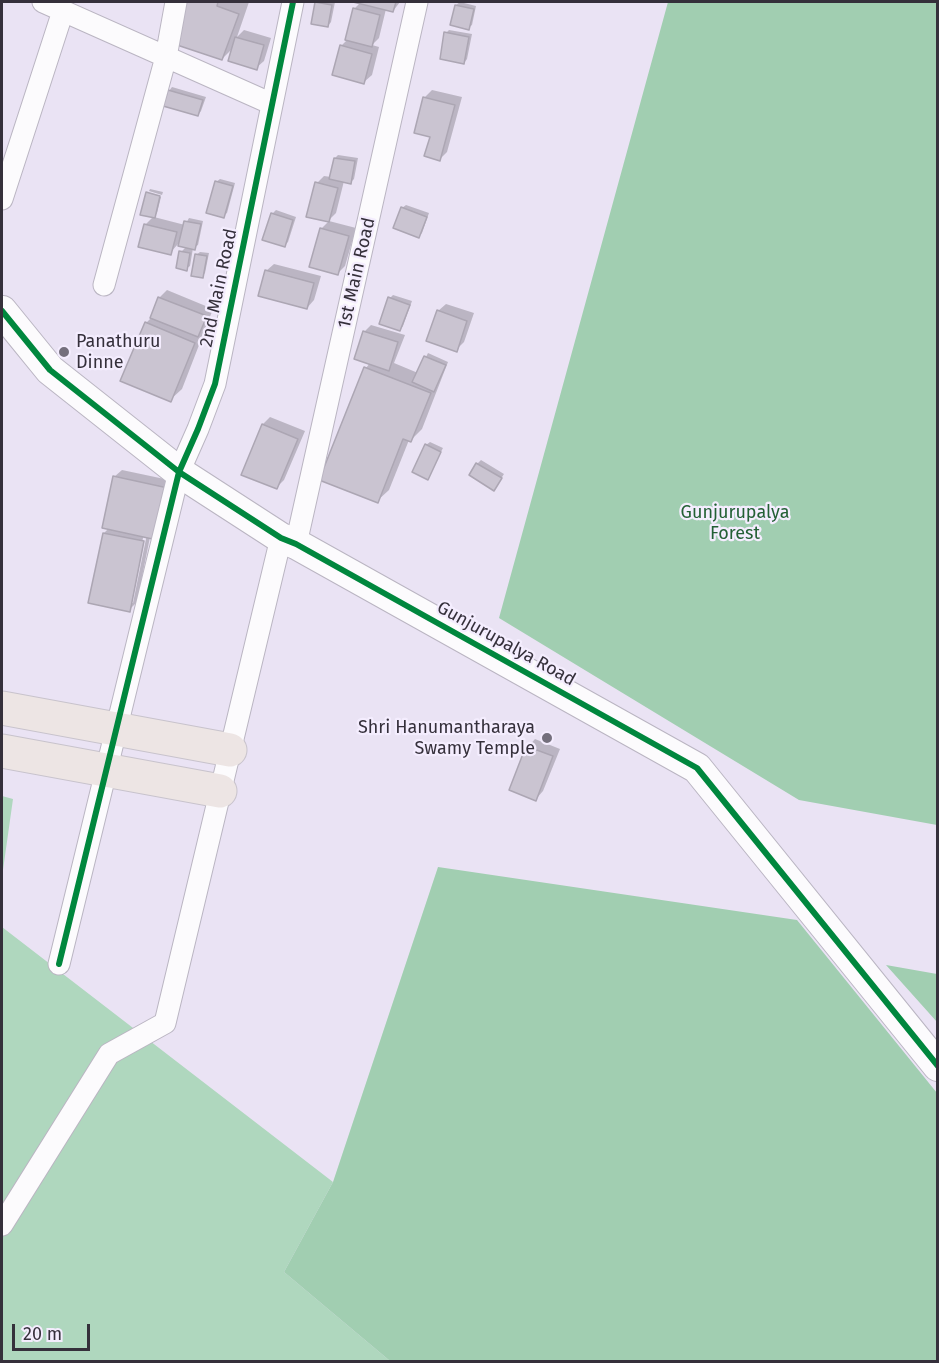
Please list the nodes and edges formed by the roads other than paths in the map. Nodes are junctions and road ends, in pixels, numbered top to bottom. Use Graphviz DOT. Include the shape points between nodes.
graph roads {
  1 [pos="43,2"];
  2 [pos="176,2"];
  3 [pos="293,2"];
  4 [pos="417,2"];
  5 [pos="63,11"];
  6 [pos="166,57"];
  7 [pos="272,105"];
  8 [pos="2,199"];
  9 [pos="104,285"];
  10 [pos="2,311"];
  11 [pos="179,472"];
  12 [pos="289,541"];
  13 [pos="2,708"];
  14 [pos="116,730"];
  15 [pos="230,750"];
  16 [pos="2,751"];
  17 [pos="106,772"];
  18 [pos="220,791"];
  19 [pos="59,964"];
  20 [pos="938,1066"];
  21 [pos="2,1225"];
  1 -- 5 [label="street"];
  2 -- 6 [label="street"];
  3 -- 7 [label="street, 2nd Main Road"];
  4 -- 12 [label="street, 1st Main Road"];
  5 -- 6 [label="street"];
  5 -- 8 [label="street"];
  6 -- 7 [label="street"];
  6 -- 9 [label="street"];
  7 -- 11 [label="street, 2nd Main Road" via="215,384"];
  10 -- 11 [label="street, Gunjurupalya Road" via="50,370"];
  11 -- 12 [label="street, Gunjurupalya Road"];
  11 -- 14 [label="street, 2nd Main Road"];
  12 -- 15 [label="street, 1st Main Road"];
  12 -- 20 [label="street, Gunjurupalya Road" via="697,768"];
  13 -- 14 [label="main road"];
  14 -- 15 [label="main road"];
  14 -- 17 [label="street, 2nd Main Road"];
  15 -- 18 [label="street, 1st Main Road"];
  16 -- 17 [label="main road"];
  17 -- 18 [label="main road"];
  17 -- 19 [label="street, 2nd Main Road"];
  18 -- 21 [label="street, 1st Main Road" via="165,1023 109,1054"];
}
